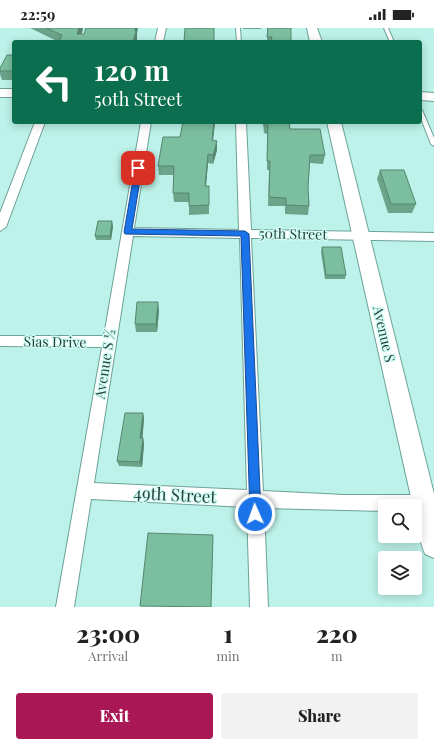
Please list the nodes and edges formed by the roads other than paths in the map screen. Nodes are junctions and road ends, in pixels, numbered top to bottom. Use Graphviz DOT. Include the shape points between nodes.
graph roads {
  1 [pos="162,28"];
  2 [pos="238,28"];
  3 [pos="312,28"];
  4 [pos="386,28"];
  5 [pos="159,40"];
  6 [pos="239,40"];
  7 [pos="315,40"];
  8 [pos="391,40"];
  9 [pos="0,93"];
  10 [pos="12,93"];
  11 [pos="422,96"];
  12 [pos="434,96"];
  13 [pos="422,115"];
  14 [pos="39,124"];
  15 [pos="146,124"];
  16 [pos="241,124"];
  17 [pos="334,124"];
  18 [pos="434,144"];
  19 [pos="0,227"];
  20 [pos="128,232"];
  21 [pos="245,234"];
  22 [pos="361,236"];
  23 [pos="434,237"];
  24 [pos="0,341"];
  25 [pos="109,342"];
  26 [pos="85,491"];
  27 [pos="255,499"];
  28 [pos="429,503"];
  29 [pos="434,545"];
  30 [pos="65,607"];
  31 [pos="259,607"];
  1 -- 5 [label="street"];
  2 -- 6 [label="lane"];
  3 -- 7 [label="main road"];
  4 -- 8 [label="lane"];
  9 -- 10 [label="main road"];
  11 -- 12 [label="main road"];
  13 -- 18 [label="lane"];
  14 -- 19 [label="street"];
  15 -- 20 [label="street, Avenue S ½"];
  16 -- 21 [label="street"];
  17 -- 22 [label="main road, Avenue S"];
  20 -- 21 [label="street, 50th Street"];
  20 -- 25 [label="street, Avenue S ½"];
  21 -- 22 [label="street, 50th Street"];
  21 -- 27 [label="street"];
  22 -- 23 [label="street, 50th Street"];
  22 -- 28 [label="main road, Avenue S"];
  24 -- 25 [label="street, Sias Drive"];
  25 -- 26 [label="street, Avenue S ½"];
  26 -- 27 [label="street, 49th Street"];
  26 -- 30 [label="street, Avenue S ½"];
  27 -- 28 [label="street, 49th Street"];
  27 -- 31 [label="street"];
  28 -- 29 [label="main road, Avenue S"];
}
